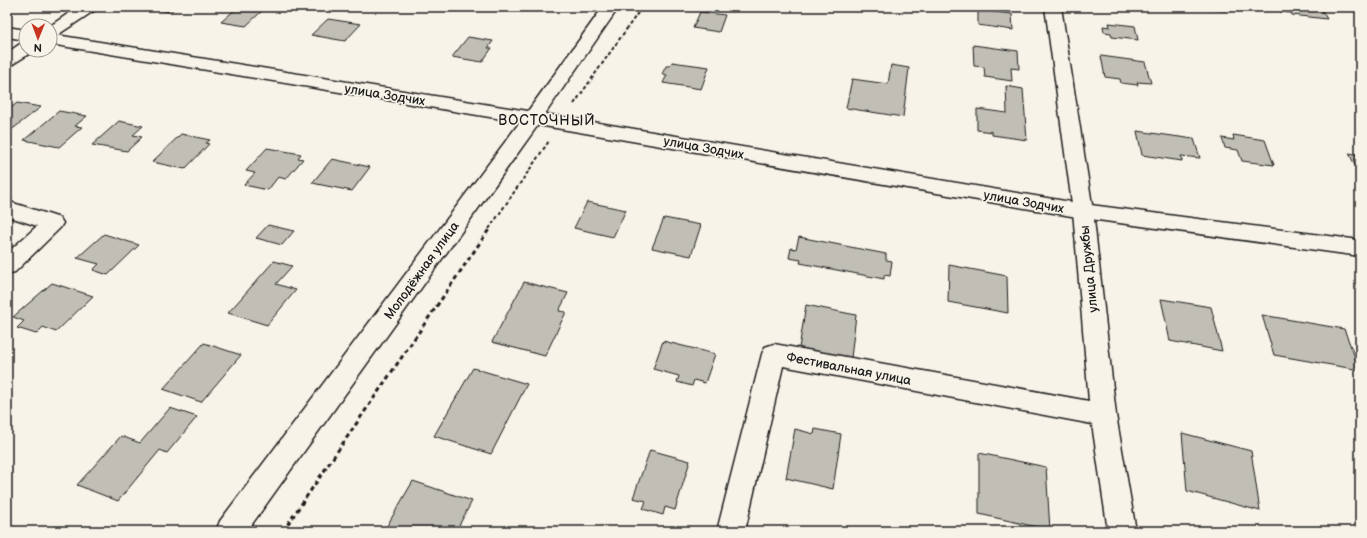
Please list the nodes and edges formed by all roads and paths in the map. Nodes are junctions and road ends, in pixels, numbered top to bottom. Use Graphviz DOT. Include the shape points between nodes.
graph roads {
  1 [pos="89,7"];
  2 [pos="611,7"];
  3 [pos="642,7"];
  4 [pos="1053,7"];
  5 [pos="58,28"];
  6 [pos="7,32"];
  7 [pos="18,34"];
  8 [pos="58,40"];
  9 [pos="18,53"];
  10 [pos="7,60"];
  11 [pos="532,118"];
  12 [pos="562,123"];
  13 [pos="7,208"];
  14 [pos="1083,211"];
  15 [pos="1360,248"];
  16 [pos="7,266"];
  17 [pos="1103,415"];
  18 [pos="230,531"];
  19 [pos="283,531"];
  20 [pos="731,531"];
  21 [pos="1122,531"];
  1 -- 5 [label="street"];
  2 -- 11 [label="street, Молодёжная улица"];
  3 -- 12 [label="path"];
  4 -- 14 [label="street, улица Дружбы"];
  6 -- 7 [label="street"];
  8 -- 11 [label="street, улица Зодчих"];
  9 -- 10 [label="street"];
  11 -- 12 [label="street, улица Зодчих"];
  11 -- 18 [label="street, Молодёжная улица"];
  12 -- 14 [label="street, улица Зодчих"];
  12 -- 19 [label="path"];
  13 -- 16 [label="street" via="53,223"];
  14 -- 15 [label="street, улица Зодчих"];
  14 -- 17 [label="street, улица Дружбы"];
  17 -- 20 [label="street, Фестивальная улица" via="774,354"];
  17 -- 21 [label="street, улица Дружбы"];
}
